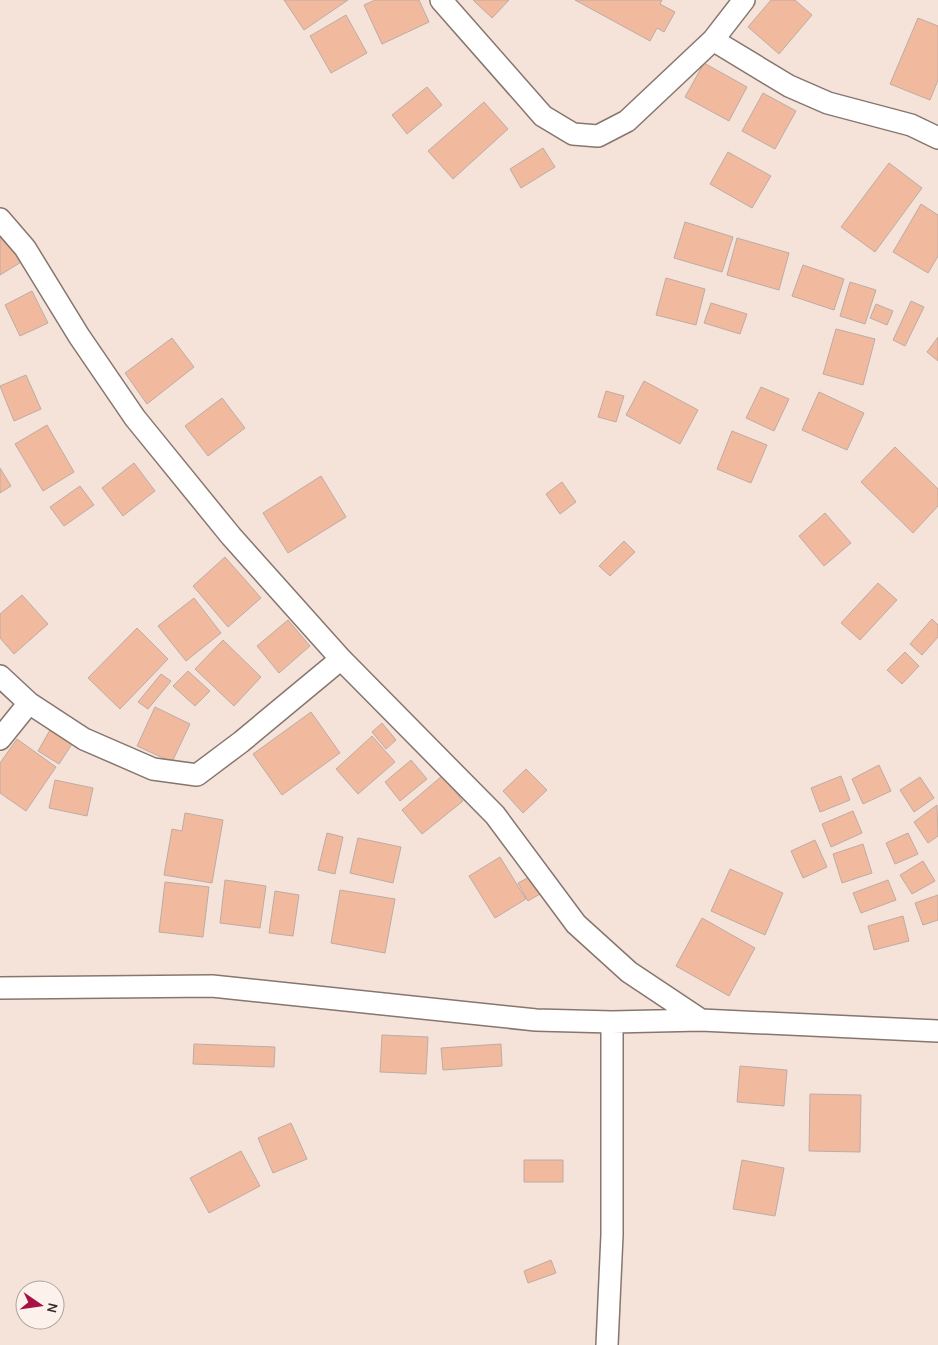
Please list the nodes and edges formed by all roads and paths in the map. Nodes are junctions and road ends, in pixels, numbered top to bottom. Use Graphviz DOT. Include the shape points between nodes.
graph roads {
  1 [pos="441,0"];
  2 [pos="744,0"];
  3 [pos="713,40"];
  4 [pos="938,138"];
  5 [pos="0,219"];
  6 [pos="341,659"];
  7 [pos="0,676"];
  8 [pos="30,703"];
  9 [pos="0,739"];
  10 [pos="0,988"];
  11 [pos="702,1020"];
  12 [pos="612,1022"];
  13 [pos="938,1031"];
  14 [pos="607,1345"];
  1 -- 3 [label="street" via="543,116 573,134 598,136 627,121"];
  2 -- 3 [label="street"];
  3 -- 4 [label="street" via="789,86 828,103 911,125"];
  5 -- 6 [label="street" via="25,248 135,418 231,536"];
  6 -- 8 [label="street" via="197,775 153,769 84,739"];
  6 -- 11 [label="street" via="495,815 576,924 629,972"];
  7 -- 8 [label="street"];
  8 -- 9 [label="street"];
  10 -- 12 [label="street" via="212,986 536,1020"];
  11 -- 12 [label="street"];
  11 -- 13 [label="street"];
  12 -- 14 [label="street" via="612,1235"];
}
